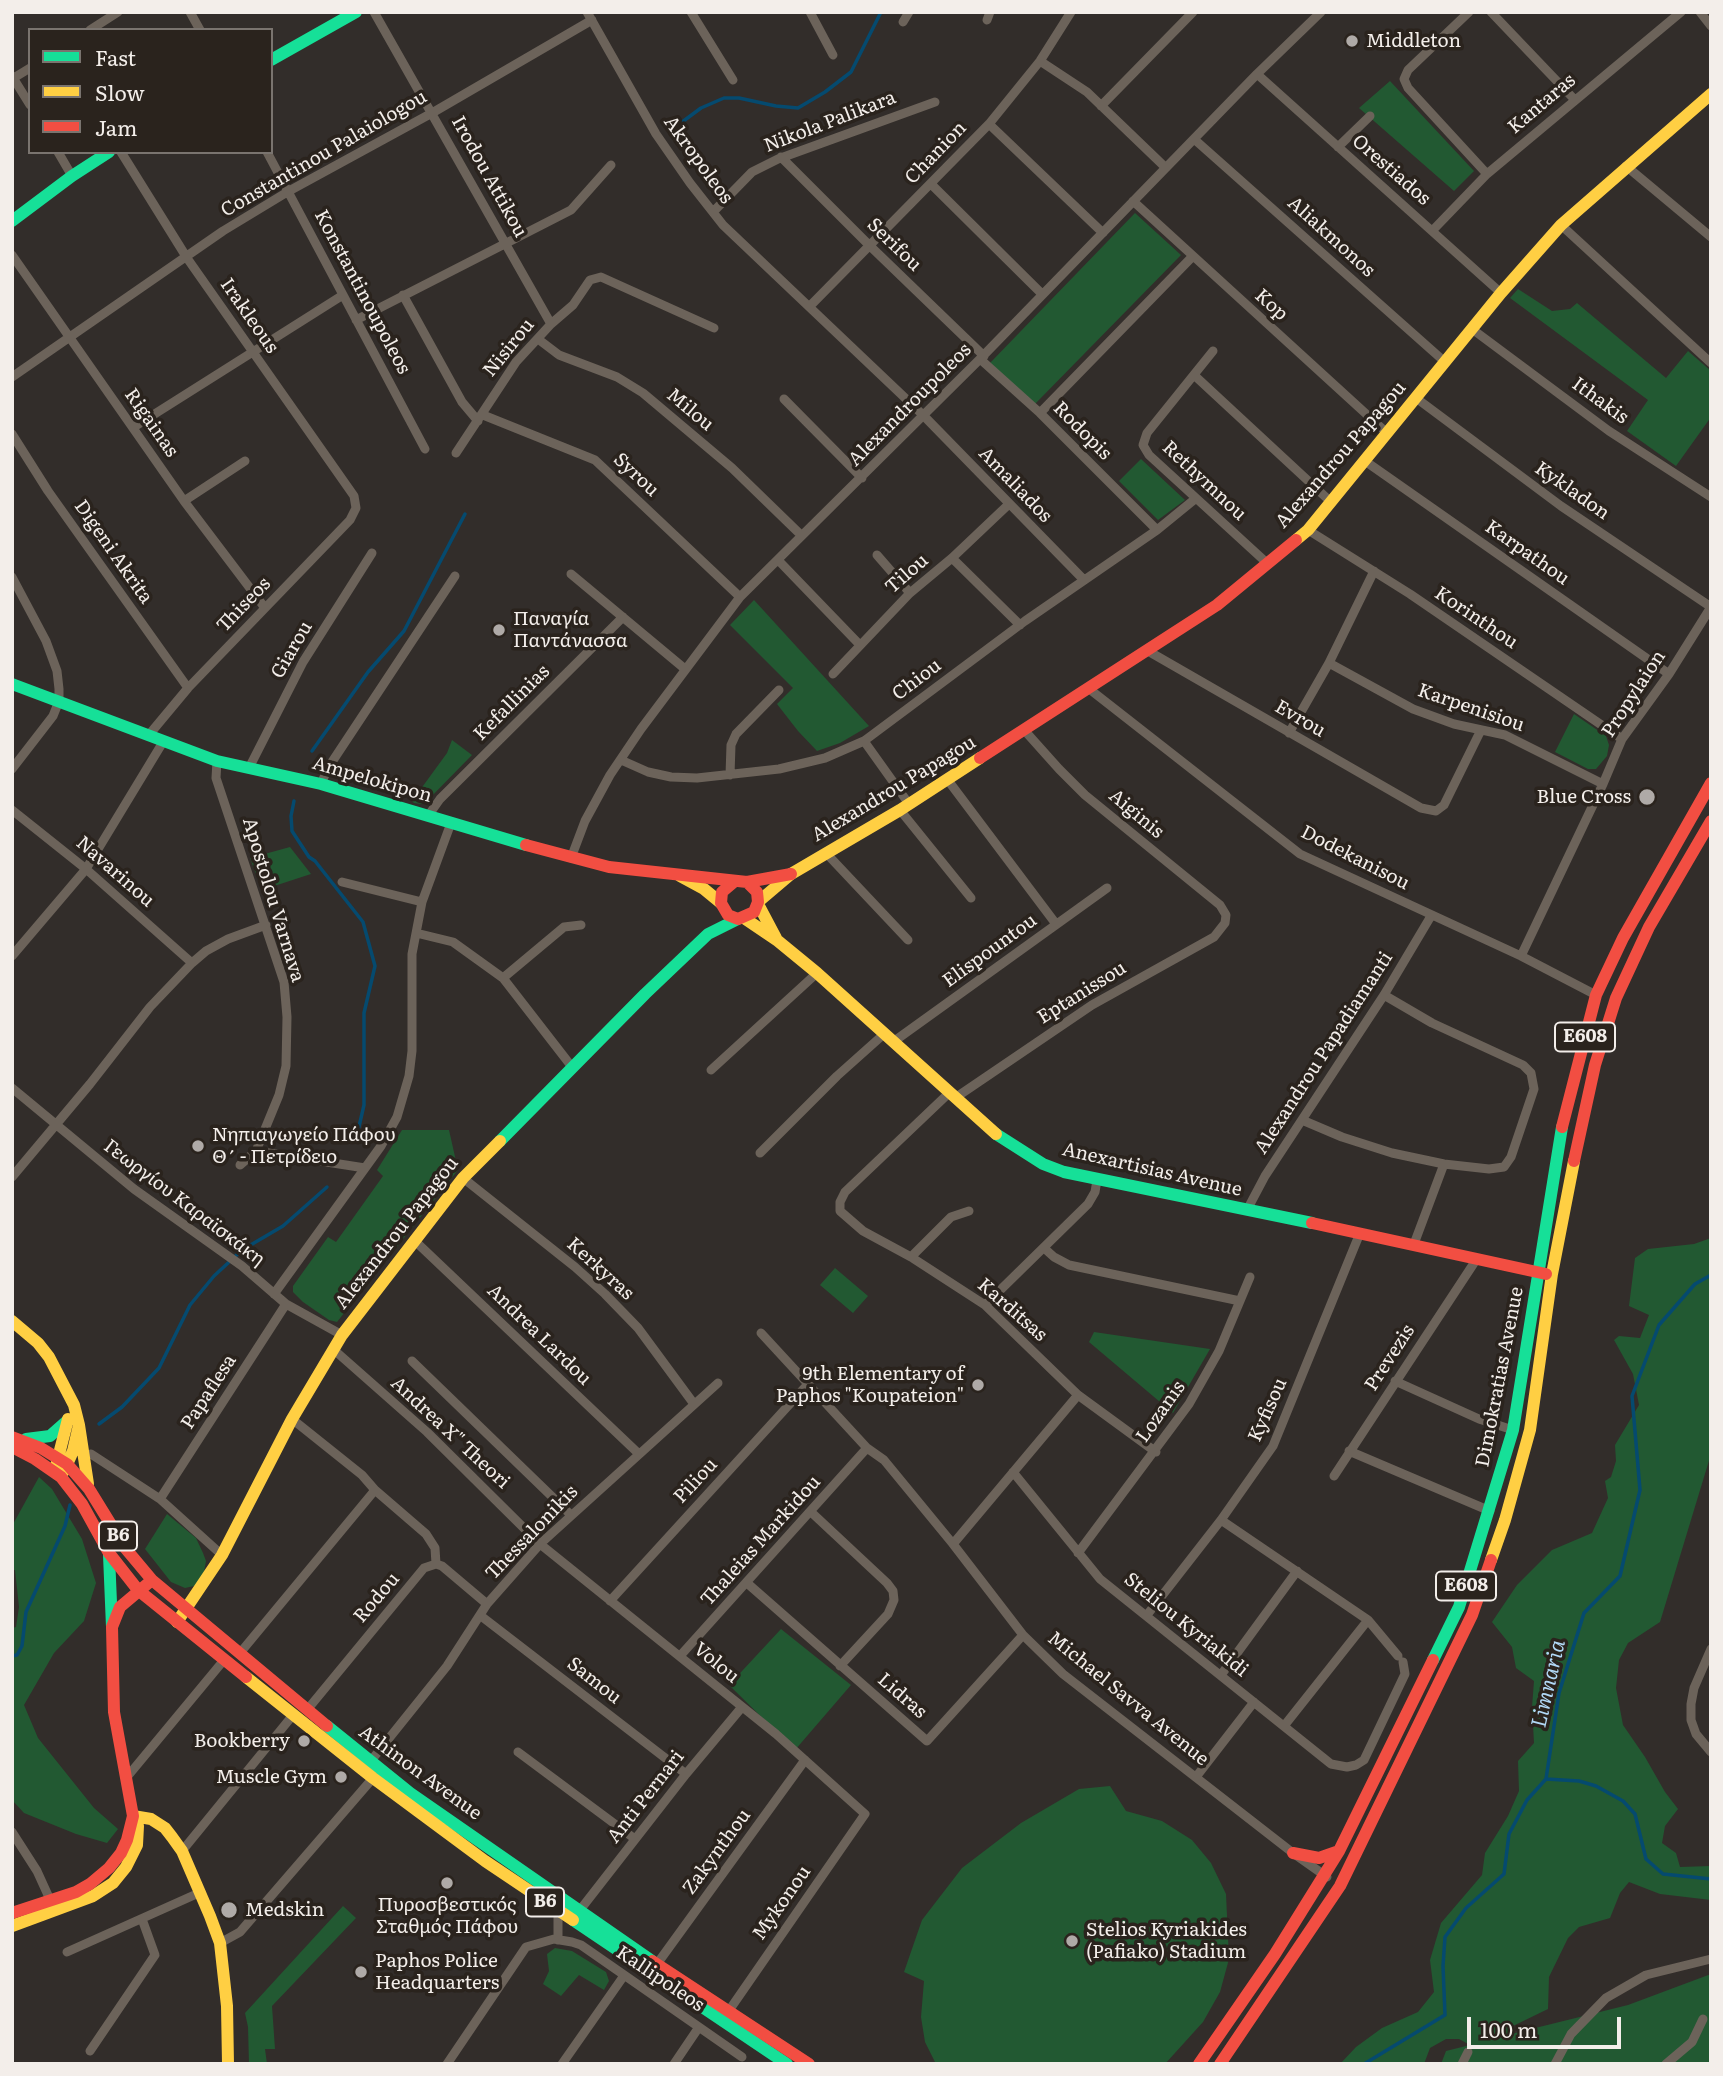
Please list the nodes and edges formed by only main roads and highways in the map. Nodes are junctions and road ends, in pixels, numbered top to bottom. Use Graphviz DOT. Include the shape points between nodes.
graph roads {
  1 [pos="355,12"];
  2 [pos="273,59"];
  3 [pos="1711,93"];
  4 [pos="106,154"];
  5 [pos="12,221"];
  6 [pos="12,684"];
  7 [pos="1711,782"];
  8 [pos="1695,807"];
  9 [pos="1688,820"];
  10 [pos="1709,825"];
  11 [pos="791,874"];
  12 [pos="680,876"];
  13 [pos="741,882"];
  14 [pos="758,903"];
  15 [pos="721,904"];
  16 [pos="741,918"];
  17 [pos="708,934"];
  18 [pos="778,941"];
  19 [pos="1545,1273"];
  20 [pos="12,1321"];
  21 [pos="73,1423"];
  22 [pos="14,1441"];
  23 [pos="63,1461"];
  24 [pos="58,1474"];
  25 [pos="89,1489"];
  26 [pos="109,1553"];
  27 [pos="152,1580"];
  28 [pos="138,1590"];
  29 [pos="186,1610"];
  30 [pos="177,1622"];
  31 [pos="113,1627"];
  32 [pos="133,1816"];
  33 [pos="1339,1852"];
  34 [pos="1293,1853"];
  35 [pos="52,1905"];
  36 [pos="12,1913"];
  37 [pos="12,1926"];
  38 [pos="723,2015"];
  39 [pos="228,2064"];
  40 [pos="787,2064"];
  41 [pos="809,2064"];
  42 [pos="1199,2064"];
  43 [pos="1220,2064"];
  1 -- 2 [label="main road"];
  3 -- 11 [label="main road, Alexandrou Papagou" via="1561,225 1308,530 1268,564 1149,651"];
  4 -- 5 [label="main road"];
  6 -- 12 [label="main road, Ampelokipon" via="217,761 321,784 571,858"];
  7 -- 8 [label="main road, Dimokratias Avenue / E608"];
  8 -- 9 [label="main road, Dimokratias Avenue / E608"];
  8 -- 10 [label="main road"];
  9 -- 10 [label="main road"];
  9 -- 19 [label="main road, Dimokratias Avenue / E608" via="1597,995 1564,1117"];
  10 -- 19 [label="main road, Dimokratias Avenue / E608" via="1649,927 1616,998 1595,1065"];
  11 -- 13 [label="main road, Alexandrou Papagou"];
  11 -- 14 [label="main road, Alexandrou Papagou"];
  12 -- 13 [label="main road, Ampelokipon"];
  12 -- 15 [label="main road, Ampelokipon"];
  13 -- 14 [label="main road" via="757,892"];
  13 -- 15 [label="main road" via="725,887"];
  14 -- 16 [label="main road" via="754,912"];
  14 -- 18 [label="main road, Anexartisias Avenue"];
  15 -- 16 [label="main road" via="728,915"];
  15 -- 17 [label="main road, Alexandrou Papagou"];
  16 -- 17 [label="main road, Alexandrou Papagou"];
  16 -- 18 [label="main road, Anexartisias Avenue"];
  17 -- 29 [label="main road, Alexandrou Papagou" via="463,1178 333,1349 222,1555"];
  18 -- 19 [label="main road, Anexartisias Avenue" via="1000,1137 1043,1164 1097,1180"];
  19 -- 33 [label="main road, Dimokratias Avenue / E608" via="1513,1430 1459,1607"];
  19 -- 43 [label="main road, Dimokratias Avenue / E608" via="1530,1430 1472,1615 1340,1886"];
  20 -- 21 [label="main road" via="49,1357 71,1398"];
  21 -- 22 [label="main road" via="50,1436"];
  21 -- 23 [label="main road"];
  21 -- 25 [label="main road"];
  22 -- 23 [label="main road, B6"];
  22 -- 24 [label="main road, B6"];
  23 -- 24 [label="main road"];
  23 -- 25 [label="main road, Athinon Avenue / B6"];
  24 -- 26 [label="main road, Athinon Avenue / B6" via="82,1504"];
  25 -- 27 [label="main road, Athinon Avenue / B6" via="126,1549"];
  26 -- 28 [label="main road, Athinon Avenue / B6"];
  26 -- 31 [label="main road"];
  27 -- 28 [label="main road"];
  27 -- 29 [label="main road, Athinon Avenue / B6"];
  28 -- 30 [label="main road, Athinon Avenue / B6"];
  28 -- 31 [label="main road" via="120,1607"];
  29 -- 30 [label="main road, Alexandrou Papagou"];
  29 -- 38 [label="main road, Athinon Avenue / B6" via="410,1793"];
  30 -- 38 [label="main road, Athinon Avenue / B6" via="373,1778 558,1911"];
  31 -- 32 [label="main road" via="114,1712"];
  32 -- 35 [label="main road" via="121,1853 109,1868"];
  32 -- 39 [label="main road" via="151,1819 165,1829 182,1851 201,1892 220,1942"];
  33 -- 34 [label="main road" via="1320,1858"];
  33 -- 42 [label="main road, Dimokratias Avenue / E608"];
  35 -- 36 [label="main road"];
  35 -- 37 [label="main road"];
  38 -- 40 [label="main road, Athinon Avenue / B6"];
  38 -- 41 [label="main road, Athinon Avenue / B6"];
}
